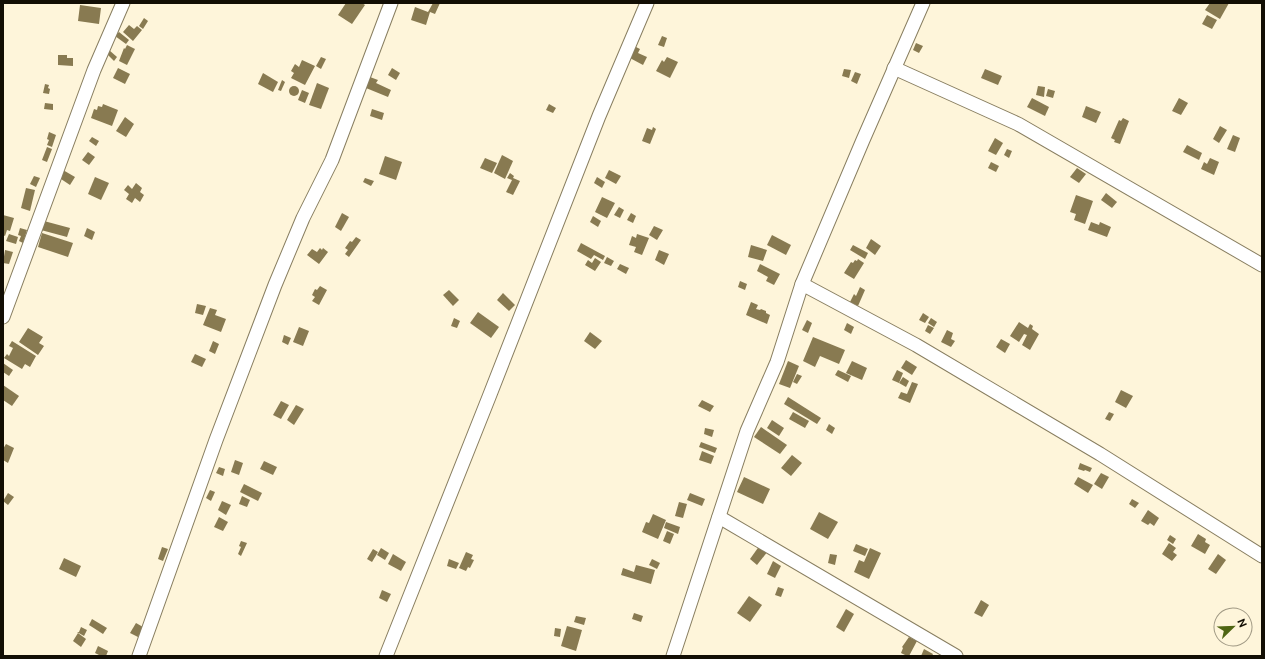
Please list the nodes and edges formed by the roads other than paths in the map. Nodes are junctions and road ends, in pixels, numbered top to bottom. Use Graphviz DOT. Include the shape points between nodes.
graph roads {
  1 [pos="122,3"];
  2 [pos="391,3"];
  3 [pos="647,3"];
  4 [pos="923,3"];
  5 [pos="894,68"];
  6 [pos="1262,265"];
  7 [pos="802,284"];
  8 [pos="3,317"];
  9 [pos="719,517"];
  10 [pos="1262,556"];
  11 [pos="138,656"];
  12 [pos="386,656"];
  13 [pos="673,656"];
  14 [pos="956,656"];
  1 -- 8 [label="street" via="94,70"];
  2 -- 11 [label="street" via="332,160 303,218 275,285"];
  3 -- 12 [label="street" via="599,116"];
  4 -- 5 [label="street"];
  5 -- 6 [label="street" via="1018,124"];
  5 -- 7 [label="street"];
  7 -- 9 [label="street" via="777,362 747,431"];
  7 -- 10 [label="street" via="923,349 1106,458"];
  9 -- 13 [label="street"];
  9 -- 14 [label="street"];
}
